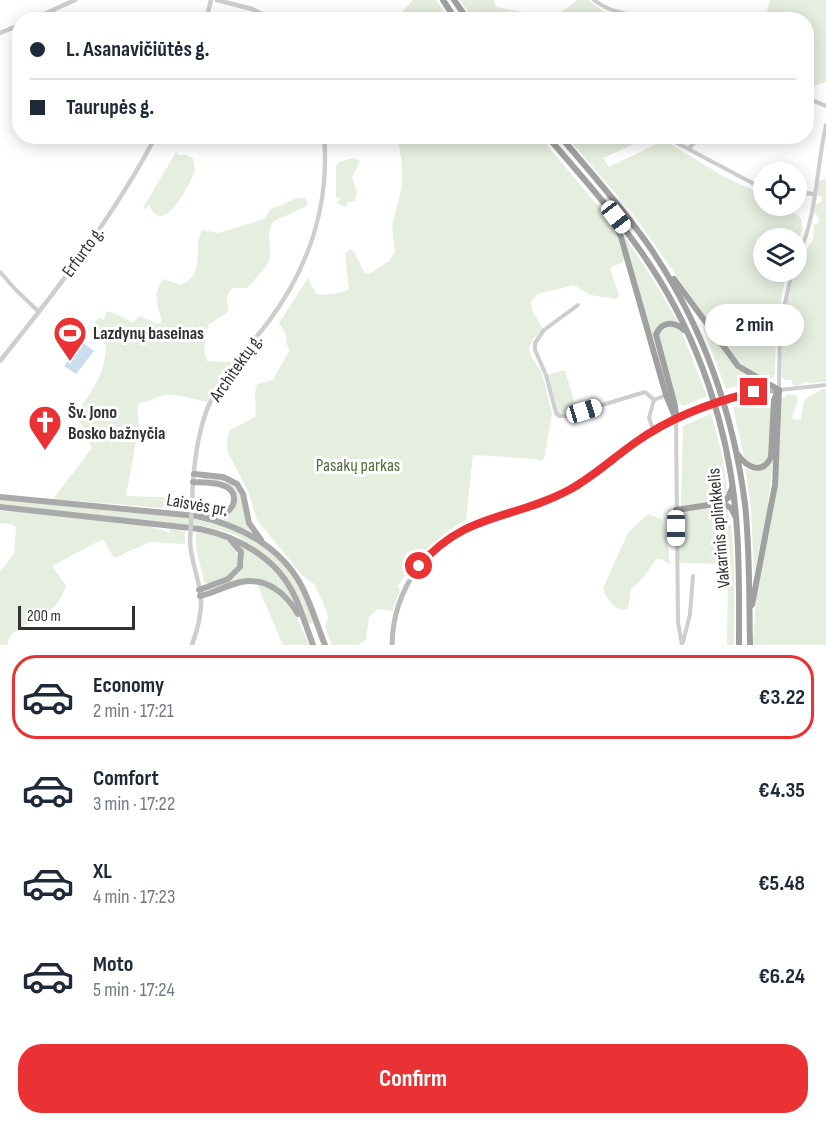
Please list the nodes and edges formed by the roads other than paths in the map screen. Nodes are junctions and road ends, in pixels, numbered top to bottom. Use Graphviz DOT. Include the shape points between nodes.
graph roads {
  1 [pos="75,0"];
  2 [pos="217,0"];
  3 [pos="594,0"];
  4 [pos="49,12"];
  5 [pos="258,12"];
  6 [pos="621,12"];
  7 [pos="826,125"];
  8 [pos="151,144"];
  9 [pos="324,144"];
  10 [pos="555,144"];
  11 [pos="567,144"];
  12 [pos="681,144"];
  13 [pos="693,144"];
  14 [pos="689,148"];
  15 [pos="753,183"];
  16 [pos="807,193"];
  17 [pos="814,194"];
  18 [pos="605,204"];
  19 [pos="807,237"];
  20 [pos="660,264"];
  21 [pos="0,272"];
  22 [pos="790,282"];
  23 [pos="578,305"];
  24 [pos="39,312"];
  25 [pos="686,332"];
  26 [pos="0,362"];
  27 [pos="826,384"];
  28 [pos="778,390"];
  29 [pos="666,395"];
  30 [pos="654,400"];
  31 [pos="676,419"];
  32 [pos="654,431"];
  33 [pos="737,454"];
  34 [pos="194,474"];
  35 [pos="193,482"];
  36 [pos="733,486"];
  37 [pos="0,496"];
  38 [pos="722,502"];
  39 [pos="0,507"];
  40 [pos="676,510"];
  41 [pos="197,516"];
  42 [pos="736,519"];
  43 [pos="225,534"];
  44 [pos="263,543"];
  45 [pos="693,576"];
  46 [pos="200,593"];
  47 [pos="749,618"];
  48 [pos="310,635"];
  49 [pos="682,644"];
  50 [pos="192,645"];
  51 [pos="314,645"];
  52 [pos="325,645"];
  53 [pos="392,645"];
  54 [pos="739,645"];
  55 [pos="750,645"];
  1 -- 4 [label="street"];
  2 -- 5 [label="street"];
  3 -- 6 [label="street"];
  7 -- 17 [label="street"];
  8 -- 24 [label="street, Erfurto g." via="116,206"];
  9 -- 34 [label="street, Architektų g." via="322,204 308,252 283,301 215,394 201,428"];
  10 -- 18 [label="highway, Vakarinis aplinkkelis"];
  11 -- 20 [label="highway, Vakarinis aplinkkelis"];
  12 -- 14 [label="street"];
  13 -- 14 [label="street"];
  14 -- 15 [label="street"];
  16 -- 17 [label="street"];
  17 -- 19 [label="street"];
  18 -- 25 [label="highway, Vakarinis aplinkkelis" via="651,266"];
  18 -- 29 [label="highway" via="621,237"];
  20 -- 28 [label="highway" via="738,366"];
  20 -- 33 [label="highway, Vakarinis aplinkkelis" via="693,321 711,365"];
  21 -- 24 [label="street"];
  22 -- 28 [label="street" via="780,325"];
  23 -- 30 [label="street" via="544,330 535,343 556,413 566,416 645,392"];
  24 -- 26 [label="street, Erfurto g."];
  25 -- 31 [label="highway" via="668,323 656,335"];
  25 -- 36 [label="highway, Vakarinis aplinkkelis" via="720,422"];
  27 -- 28 [label="street"];
  28 -- 31 [label="main road, bridge" via="736,396"];
  28 -- 33 [label="highway" via="768,464 753,468"];
  28 -- 47 [label="highway" via="774,485"];
  29 -- 30 [label="street"];
  29 -- 31 [label="highway"];
  30 -- 32 [label="street" via="649,418"];
  31 -- 32 [label="main road"];
  31 -- 40 [label="street"];
  32 -- 53 [label="main road" via="567,491 466,527 437,547 404,590"];
  33 -- 47 [label="highway, Vakarinis aplinkkelis" via="745,506"];
  34 -- 35 [label="street, Architektų g."];
  34 -- 44 [label="main road" via="223,477 237,484 249,523"];
  35 -- 41 [label="main road" via="226,486 234,498 225,514"];
  35 -- 46 [label="street, Architektų g., bridge" via="190,542"];
  36 -- 38 [label="highway"];
  36 -- 42 [label="highway, Vakarinis aplinkkelis"];
  37 -- 41 [label="main road, Laisvės pr."];
  38 -- 40 [label="highway"];
  38 -- 42 [label="highway" via="731,508"];
  39 -- 43 [label="main road, Laisvės pr."];
  40 -- 49 [label="street" via="678,622"];
  41 -- 44 [label="main road, Laisvės pr." via="226,523"];
  42 -- 54 [label="highway, Vakarinis aplinkkelis"];
  43 -- 46 [label="main road" via="241,552 240,567 228,579"];
  43 -- 48 [label="main road, Laisvės pr." via="254,550 276,569 295,597"];
  44 -- 52 [label="main road, Laisvės pr." via="283,560 305,591"];
  45 -- 49 [label="street" via="690,614"];
  46 -- 48 [label="main road" via="241,582 269,585 288,598"];
  46 -- 50 [label="street, Architektų g."];
  47 -- 55 [label="highway, Vakarinis aplinkkelis"];
  48 -- 51 [label="main road, Laisvės pr."];
}
